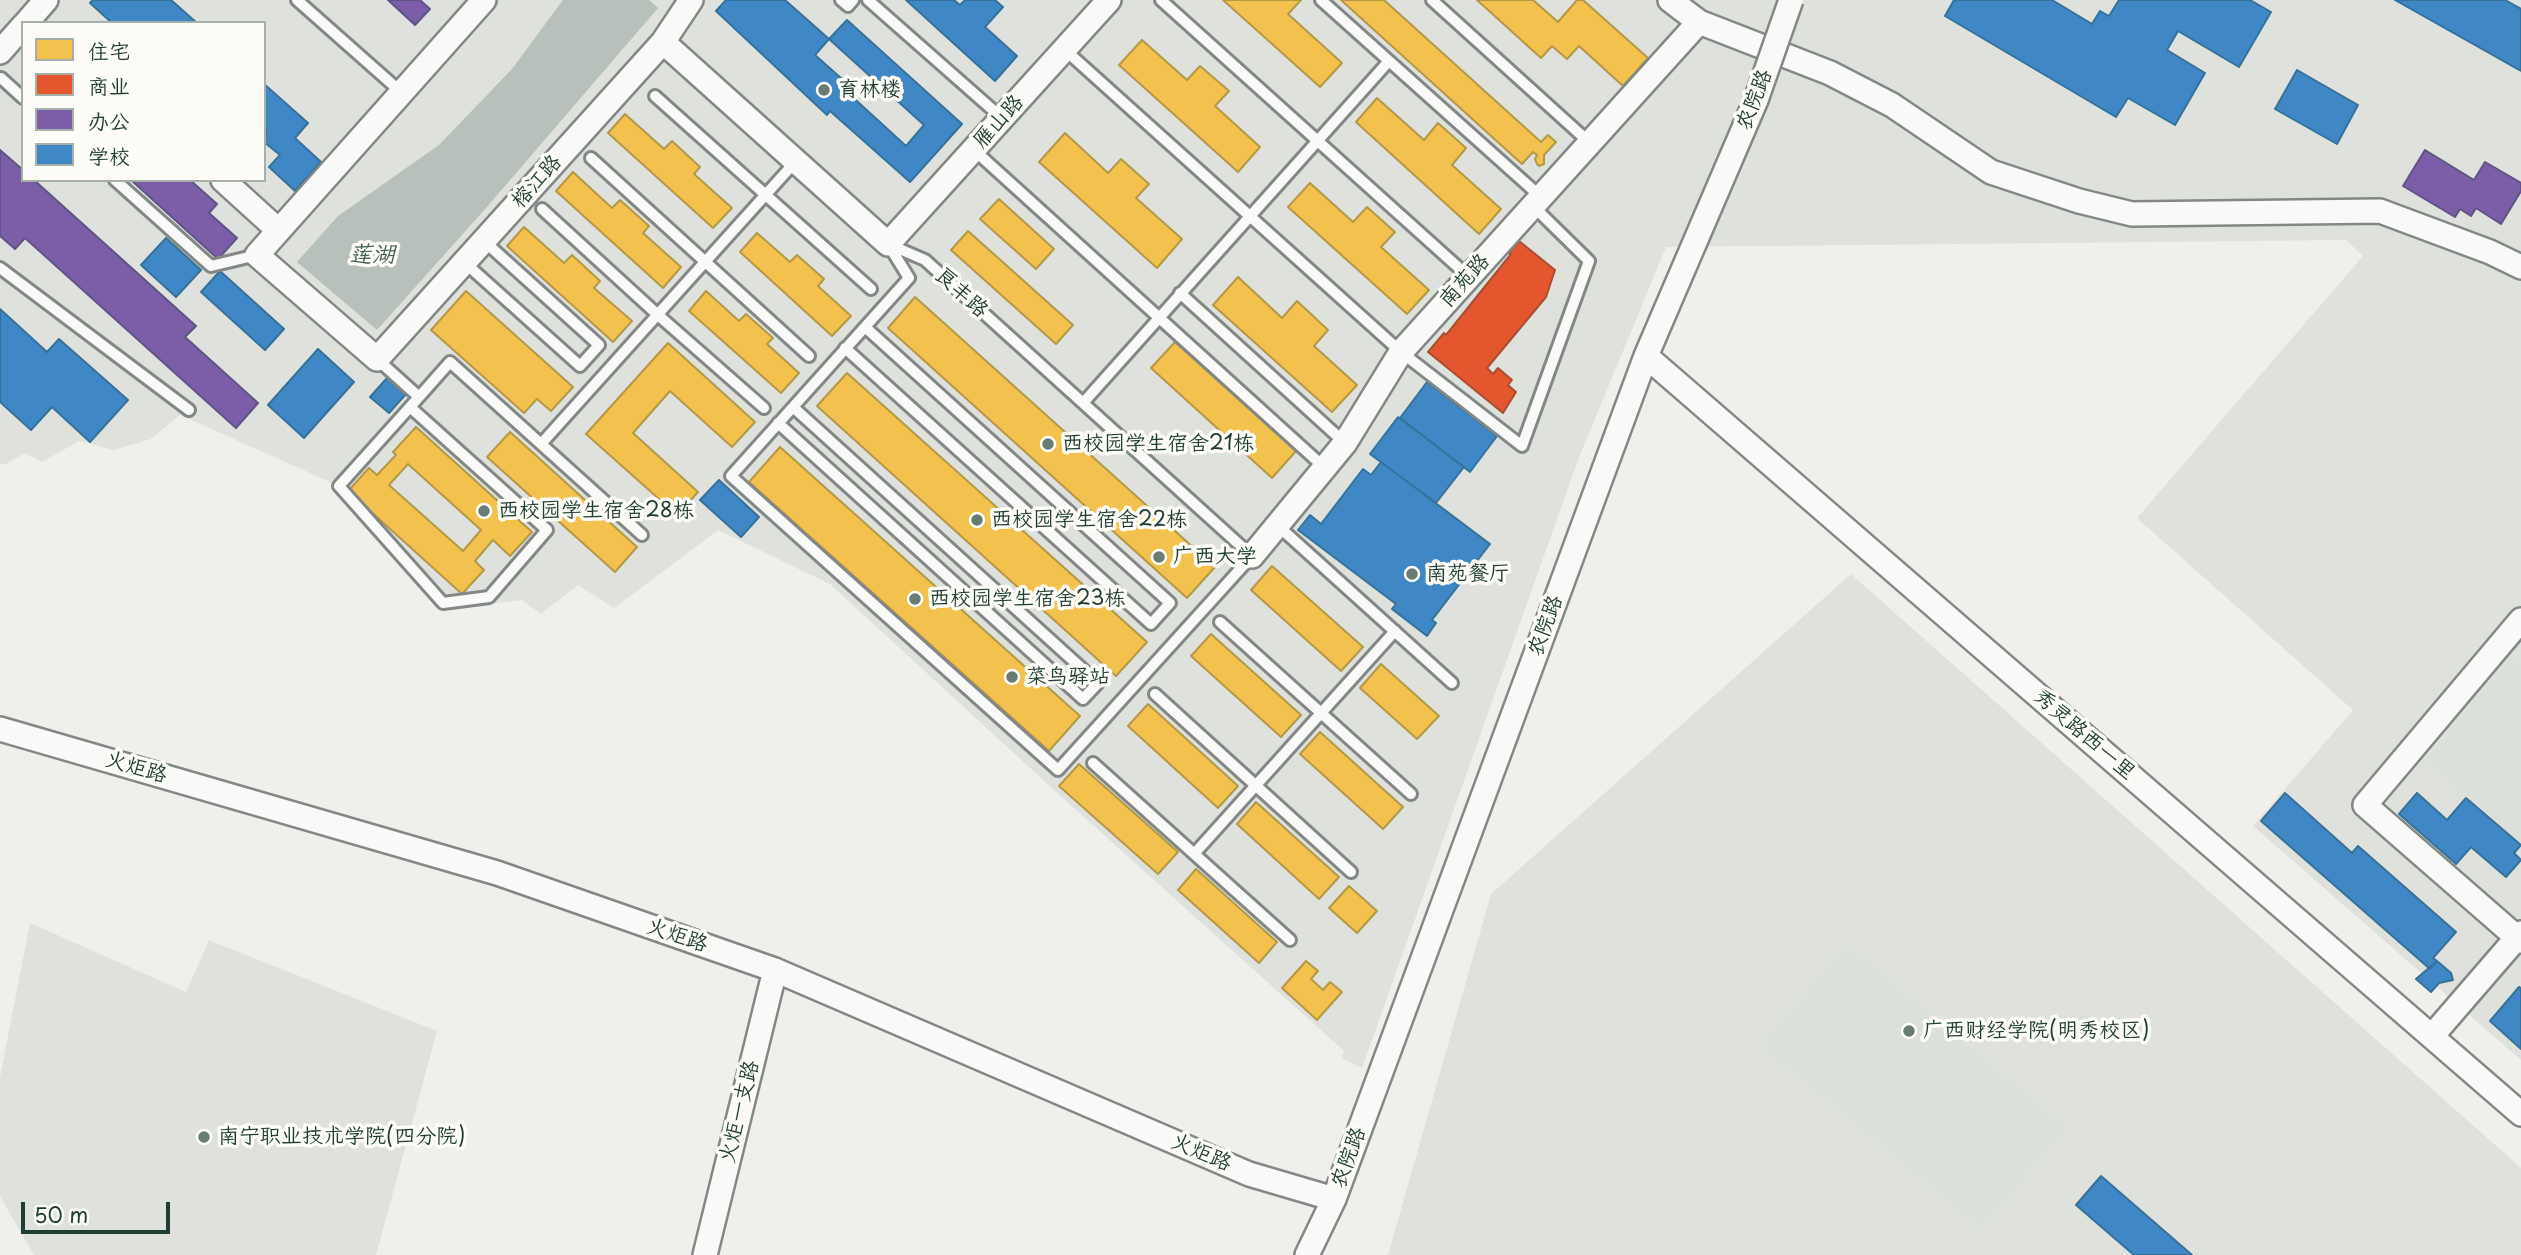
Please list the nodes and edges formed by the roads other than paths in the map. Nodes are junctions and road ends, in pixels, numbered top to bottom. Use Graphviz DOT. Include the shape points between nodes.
graph roads {
  1 [pos="296,0"];
  2 [pos="484,0"];
  3 [pos="841,0"];
  4 [pos="853,0"];
  5 [pos="868,0"];
  6 [pos="1109,0"];
  7 [pos="1161,0"];
  8 [pos="1321,0"];
  9 [pos="1432,0"];
  10 [pos="1670,0"];
  11 [pos="1791,0"];
  12 [pos="686,2"];
  13 [pos="1699,22"];
  14 [pos="21,32"];
  15 [pos="663,41"];
  16 [pos="1064,49"];
  17 [pos="0,52"];
  18 [pos="1389,61"];
  19 [pos="1,78"];
  20 [pos="401,92"];
  21 [pos="21,96"];
  22 [pos="656,96"];
  23 [pos="1002,118"];
  24 [pos="1317,141"];
  25 [pos="1590,143"];
  26 [pos="974,150"];
  27 [pos="591,158"];
  28 [pos="796,161"];
  29 [pos="117,182"];
  30 [pos="225,182"];
  31 [pos="766,195"];
  32 [pos="1537,201"];
  33 [pos="542,209"];
  34 [pos="1249,216"];
  35 [pos="278,230"];
  36 [pos="484,240"];
  37 [pos="888,244"];
  38 [pos="257,255"];
  39 [pos="464,262"];
  40 [pos="705,263"];
  41 [pos="2521,267"];
  42 [pos="0,268"];
  43 [pos="1469,277"];
  44 [pos="871,289"];
  45 [pos="1180,293"];
  46 [pos="657,315"];
  47 [pos="1158,317"];
  48 [pos="865,327"];
  49 [pos="845,348"];
  50 [pos="1401,352"];
  51 [pos="809,356"];
  52 [pos="1646,356"];
  53 [pos="377,359"];
  54 [pos="419,397"];
  55 [pos="1083,403"];
  56 [pos="410,407"];
  57 [pos="793,407"];
  58 [pos="764,408"];
  59 [pos="189,410"];
  60 [pos="778,423"];
  61 [pos="1345,443"];
  62 [pos="541,444"];
  63 [pos="1325,468"];
  64 [pos="1277,525"];
  65 [pos="642,535"];
  66 [pos="1252,556"];
  67 [pos="1220,622"];
  68 [pos="2518,629"];
  69 [pos="1395,631"];
  70 [pos="1452,683"];
  71 [pos="1155,694"];
  72 [pos="1321,713"];
  73 [pos="0,729"];
  74 [pos="1093,763"];
  75 [pos="1255,786"];
  76 [pos="1411,794"];
  77 [pos="1194,854"];
  78 [pos="1352,872"];
  79 [pos="2520,937"];
  80 [pos="1290,940"];
  81 [pos="775,970"];
  82 [pos="2432,1036"];
  83 [pos="2521,1114"];
  84 [pos="1334,1199"];
  85 [pos="705,1255"];
  86 [pos="1307,1255"];
  1 -- 20 [label="lane"];
  2 -- 20 [label="street"];
  3 -- 4 [label="lane" via="848,6"];
  5 -- 23 [label="lane"];
  6 -- 16 [label="street, 雁山路"];
  7 -- 24 [label="lane"];
  8 -- 18 [label="lane"];
  9 -- 25 [label="lane"];
  10 -- 13 [label="street"];
  11 -- 52 [label="street, 农院路, bridge" via="1756,100"];
  12 -- 15 [label="street, 榕江路"];
  13 -- 25 [label="street, 南苑路"];
  13 -- 41 [label="street" via="1830,73 1882,100 1991,172 2079,201 2132,214 2380,211"];
  14 -- 17 [label="street"];
  15 -- 28 [label="street, 良丰路"];
  15 -- 36 [label="street, 榕江路"];
  16 -- 23 [label="street, 雁山路"];
  16 -- 34 [label="lane"];
  18 -- 24 [label="lane"];
  18 -- 32 [label="lane"];
  19 -- 21 [label="lane"];
  20 -- 35 [label="street"];
  22 -- 31 [label="lane"];
  23 -- 26 [label="street, 雁山路"];
  24 -- 34 [label="lane"];
  24 -- 43 [label="lane"];
  25 -- 32 [label="street, 南苑路"];
  26 -- 37 [label="street, 雁山路"];
  26 -- 47 [label="lane"];
  27 -- 40 [label="lane"];
  28 -- 31 [label="lane"];
  28 -- 37 [label="street, 良丰路"];
  29 -- 38 [label="lane" via="211,266"];
  30 -- 35 [label="street"];
  31 -- 40 [label="lane"];
  31 -- 44 [label="lane"];
  32 -- 43 [label="street, 南苑路"];
  32 -- 50 [label="lane" via="1589,261 1522,446"];
  33 -- 46 [label="lane"];
  34 -- 45 [label="lane"];
  34 -- 50 [label="lane"];
  35 -- 38 [label="street"];
  36 -- 39 [label="street, 榕江路"];
  36 -- 39 [label="lane" via="599,345 580,366"];
  37 -- 48 [label="lane" via="909,278"];
  37 -- 55 [label="lane, 良丰路" via="925,260"];
  38 -- 53 [label="street"];
  39 -- 53 [label="street, 榕江路"];
  40 -- 46 [label="lane"];
  40 -- 51 [label="lane"];
  42 -- 59 [label="lane"];
  43 -- 50 [label="street, 南苑路"];
  45 -- 47 [label="lane"];
  45 -- 61 [label="lane"];
  46 -- 58 [label="lane"];
  46 -- 62 [label="lane"];
  47 -- 55 [label="lane"];
  47 -- 63 [label="lane"];
  48 -- 49 [label="lane"];
  48 -- 49 [label="lane" via="1170,603 1151,624"];
  49 -- 57 [label="lane"];
  50 -- 61 [label="street, 南苑路"];
  52 -- 82 [label="street, 秀灵路西一里"];
  52 -- 84 [label="street, 农院路"];
  53 -- 54 [label="lane"];
  54 -- 56 [label="lane"];
  54 -- 62 [label="lane" via="450,362"];
  55 -- 66 [label="lane, 良丰路"];
  56 -- 56 [label="lane" via="340,486 443,603 488,597 547,530"];
  57 -- 60 [label="lane"];
  57 -- 60 [label="lane" via="1098,682 1083,699"];
  60 -- 66 [label="lane" via="731,475 1058,770"];
  61 -- 63 [label="street, 南苑路"];
  62 -- 65 [label="lane"];
  63 -- 64 [label="street, 南苑路"];
  64 -- 66 [label="street, 南苑路"];
  64 -- 69 [label="lane"];
  67 -- 72 [label="lane"];
  68 -- 79 [label="street" via="2365,804"];
  69 -- 70 [label="lane"];
  69 -- 72 [label="lane"];
  71 -- 75 [label="lane"];
  72 -- 75 [label="lane"];
  72 -- 76 [label="lane"];
  73 -- 81 [label="street, 火炬路" via="497,873"];
  74 -- 77 [label="lane"];
  75 -- 77 [label="lane"];
  75 -- 78 [label="lane"];
  77 -- 80 [label="lane"];
  79 -- 82 [label="street"];
  81 -- 84 [label="street, 火炬路" via="1249,1174"];
  81 -- 85 [label="street, 火炬一支路"];
  82 -- 83 [label="street, 秀灵路西一里"];
  84 -- 86 [label="street, 农院路"];
}
